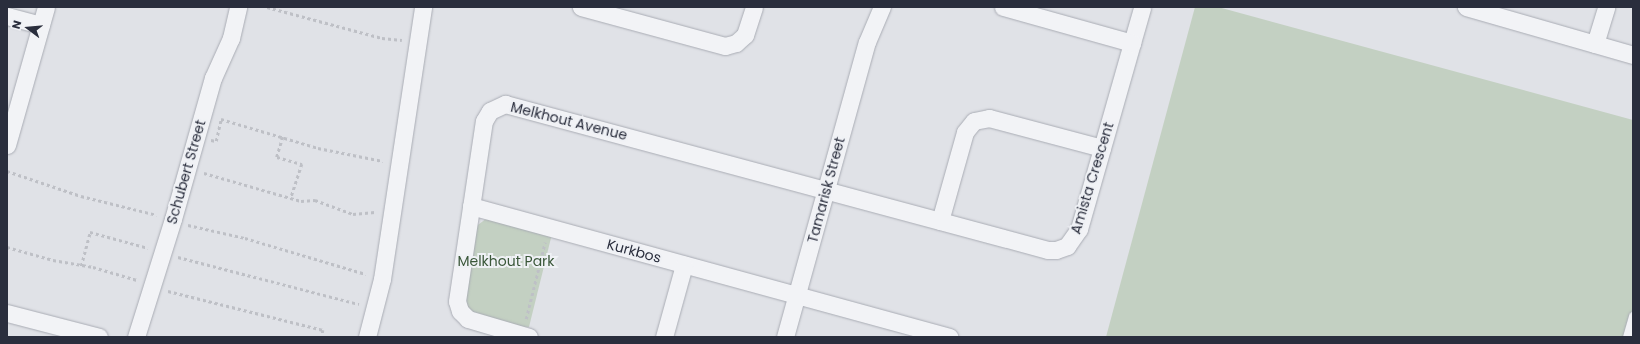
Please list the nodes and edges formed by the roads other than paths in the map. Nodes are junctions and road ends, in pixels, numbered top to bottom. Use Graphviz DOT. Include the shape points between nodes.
graph roads {
  1 [pos="46,7"];
  2 [pos="238,7"];
  3 [pos="423,7"];
  4 [pos="581,7"];
  5 [pos="754,7"];
  6 [pos="869,7"];
  7 [pos="882,7"];
  8 [pos="1002,7"];
  9 [pos="1142,7"];
  10 [pos="1606,7"];
  11 [pos="1473,8"];
  12 [pos="7,16"];
  13 [pos="41,25"];
  14 [pos="866,42"];
  15 [pos="1132,43"];
  16 [pos="1595,44"];
  17 [pos="1633,55"];
  18 [pos="7,145"];
  19 [pos="1102,148"];
  20 [pos="826,190"];
  21 [pos="471,206"];
  22 [pos="940,221"];
  23 [pos="684,264"];
  24 [pos="797,295"];
  25 [pos="7,313"];
  26 [pos="1633,316"];
  27 [pos="910,332"];
  28 [pos="526,336"];
  29 [pos="98,337"];
  30 [pos="136,337"];
  31 [pos="367,337"];
  32 [pos="664,337"];
  33 [pos="785,337"];
  34 [pos="949,337"];
  35 [pos="1627,337"];
  1 -- 13 [label="street"];
  2 -- 30 [label="street, Schubert Street" via="231,38 213,78 174,219"];
  3 -- 31 [label="street" via="382,279"];
  4 -- 5 [label="street" via="726,46 736,43 745,35"];
  6 -- 14 [label="street, Tamarisk Street"];
  7 -- 14 [label="street, Tamarisk Street"];
  8 -- 15 [label="street"];
  9 -- 15 [label="street, Amista Crescent"];
  10 -- 16 [label="street"];
  11 -- 16 [label="street"];
  12 -- 13 [label="street"];
  13 -- 18 [label="street"];
  14 -- 20 [label="street, Tamarisk Street"];
  15 -- 19 [label="street, Amista Crescent"];
  16 -- 17 [label="street"];
  19 -- 22 [label="street, Amista Crescent" via="1079,229 1072,242 1061,249 1048,250"];
  19 -- 22 [label="street" via="989,118 974,121 965,132"];
  20 -- 21 [label="street, Melkhout Avenue" via="505,104 490,111 484,121"];
  20 -- 22 [label="street, Amista Crescent"];
  20 -- 24 [label="street, Tamarisk Street"];
  21 -- 23 [label="street, Kurkbos"];
  21 -- 28 [label="street, Melkhout Avenue" via="458,306 464,316 474,322"];
  23 -- 24 [label="street, Kurkbos"];
  23 -- 32 [label="street"];
  24 -- 27 [label="street, Kurkbos"];
  24 -- 33 [label="street, Tamarisk Street"];
  25 -- 29 [label="street"];
  26 -- 35 [label="lane"];
  27 -- 34 [label="street, Kurkbos"];
}
